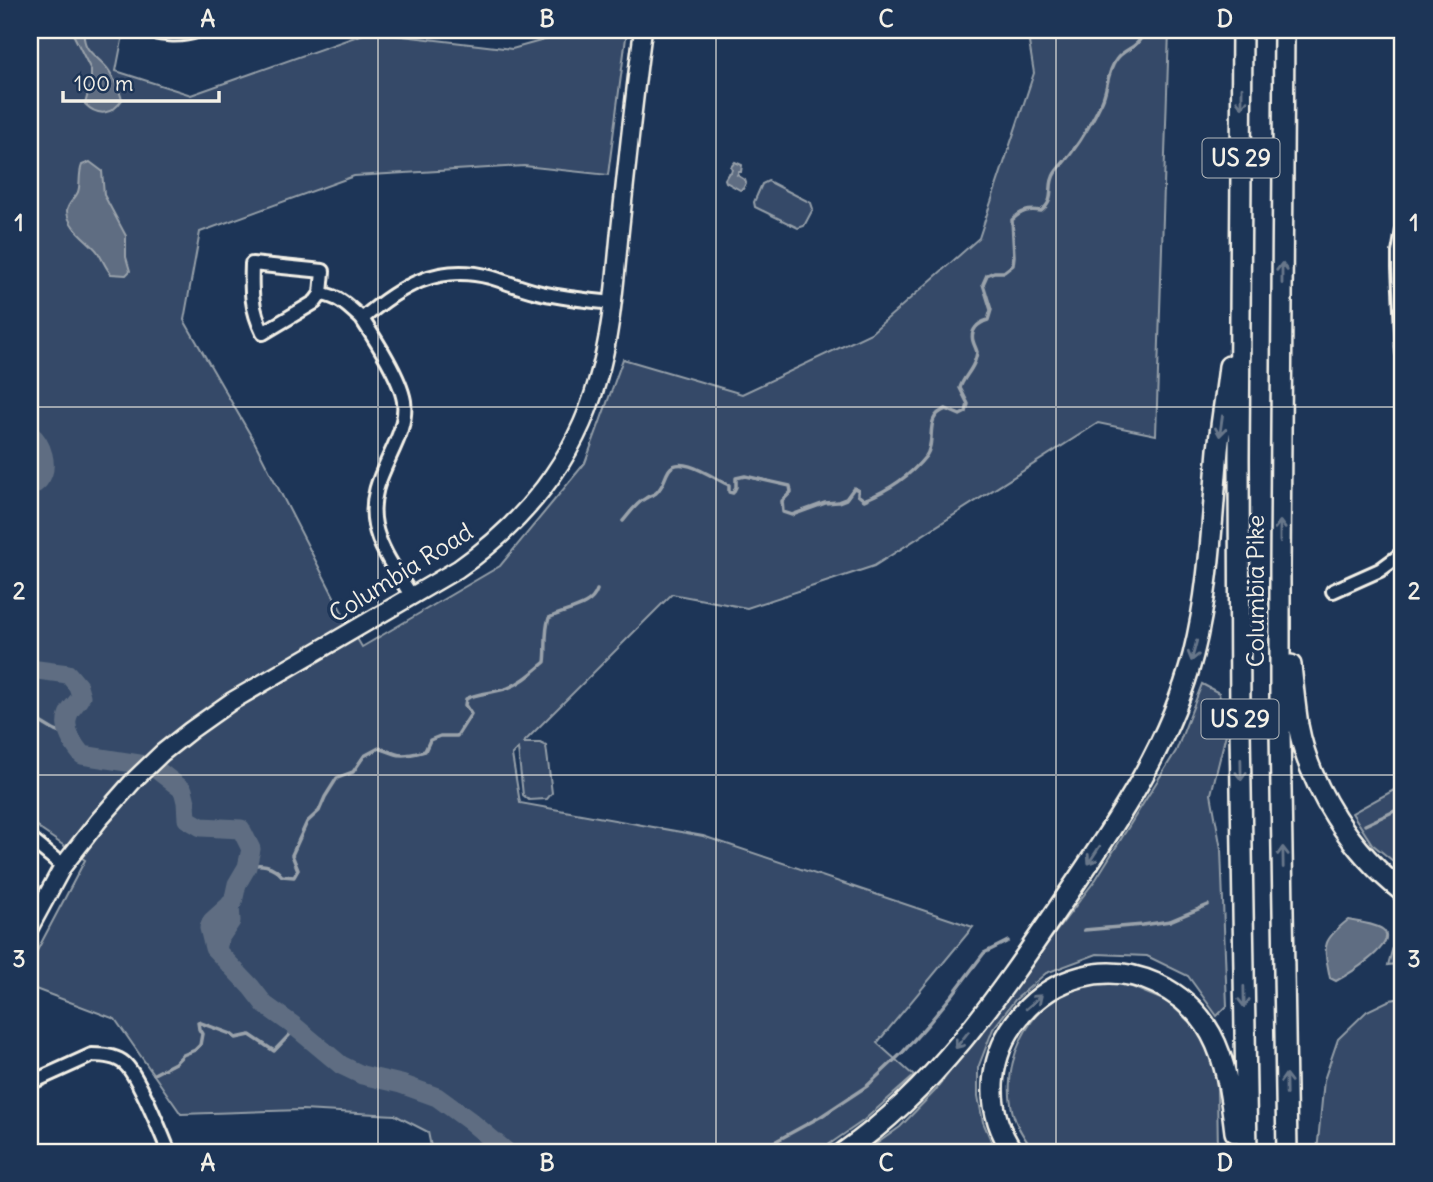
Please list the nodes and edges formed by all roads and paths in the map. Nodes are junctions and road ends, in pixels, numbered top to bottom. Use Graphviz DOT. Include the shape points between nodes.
graph roads {
  1 [pos="146,30"];
  2 [pos="199,30"];
  3 [pos="643,30"];
  4 [pos="1242,30"];
  5 [pos="1283,30"];
  6 [pos="1403,230"];
  7 [pos="1240,285"];
  8 [pos="321,294"];
  9 [pos="612,303"];
  10 [pos="362,319"];
  11 [pos="1403,352"];
  12 [pos="1403,552"];
  13 [pos="1280,568"];
  14 [pos="1333,591"];
  15 [pos="412,597"];
  16 [pos="30,839"];
  17 [pos="63,866"];
  18 [pos="1403,892"];
  19 [pos="30,927"];
  20 [pos="30,1083"];
  21 [pos="169,1152"];
  22 [pos="844,1152"];
  23 [pos="1013,1152"];
  24 [pos="1238,1152"];
  25 [pos="1247,1152"];
  26 [pos="1287,1152"];
  1 -- 2 [label="street" via="178,35"];
  3 -- 9 [label="main road, Columbia Road"];
  4 -- 7 [label="highway, Columbia Pike / US 29, one-way"];
  13 -- 5 [label="highway, Columbia Pike / US 29, one-way"];
  6 -- 11 [label="street" via="1399,253"];
  7 -- 22 [label="highway, one-way" via="1203,610 1168,727 1095,855 960,1044 909,1099"];
  7 -- 25 [label="highway, Columbia Pike / US 29, one-way" via="1240,729"];
  8 -- 8 [label="street" via="263,332 251,301 253,264 323,271"];
  8 -- 10 [label="street" via="342,301"];
  9 -- 10 [label="street" via="538,293 488,276 462,274 435,276 410,285"];
  9 -- 15 [label="main road, Columbia Road" via="598,381 562,463 520,518 494,543"];
  10 -- 15 [label="street" via="404,400 400,435 375,495 374,524"];
  12 -- 14 [label="street" via="1380,570"];
  13 -- 18 [label="highway" via="1298,726 1310,765 1352,841"];
  26 -- 13 [label="highway, Columbia Pike / US 29, one-way"];
  15 -- 17 [label="main road, Columbia Road" via="242,695 191,730 135,779"];
  16 -- 17 [label="street"];
  17 -- 19 [label="main road, Columbia Road"];
  20 -- 21 [label="street" via="92,1055 118,1059 133,1074"];
  23 -- 24 [label="highway, one-way" via="996,1117 993,1080 1008,1032 1035,999 1048,991 1079,977 1114,973 1163,987 1202,1020 1225,1071"];
}
